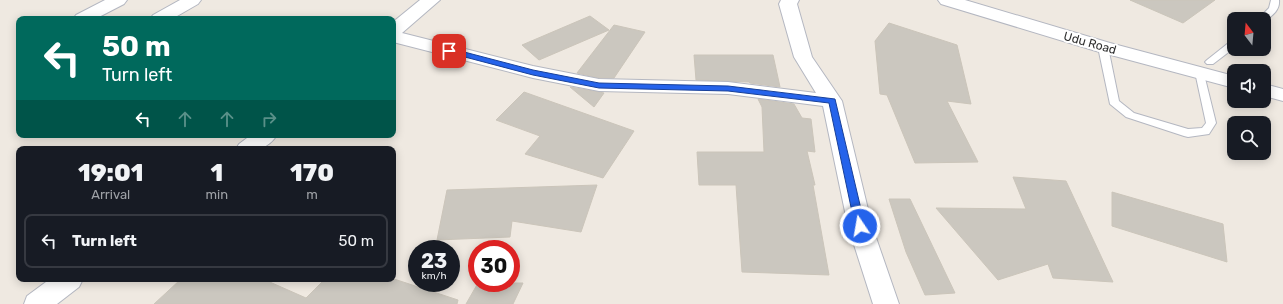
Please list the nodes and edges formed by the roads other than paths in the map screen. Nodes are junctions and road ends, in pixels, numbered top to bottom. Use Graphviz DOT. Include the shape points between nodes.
graph roads {
  1 [pos="118,0"];
  2 [pos="192,0"];
  3 [pos="431,0"];
  4 [pos="790,0"];
  5 [pos="948,0"];
  6 [pos="989,0"];
  7 [pos="1275,0"];
  8 [pos="1271,12"];
  9 [pos="88,16"];
  10 [pos="164,16"];
  11 [pos="396,29"];
  12 [pos="396,37"];
  13 [pos="1103,47"];
  14 [pos="1227,49"];
  15 [pos="1205,67"];
  16 [pos="1227,69"];
  17 [pos="1227,78"];
  18 [pos="1271,79"];
  19 [pos="1283,82"];
  20 [pos="1271,92"];
  21 [pos="1283,95"];
  22 [pos="832,101"];
  23 [pos="262,138"];
  24 [pos="251,146"];
  25 [pos="66,282"];
  26 [pos="37,304"];
  27 [pos="886,304"];
  1 -- 9 [label="street"];
  2 -- 10 [label="street"];
  3 -- 11 [label="street"];
  4 -- 22 [label="street" via="788,4 803,57"];
  5 -- 13 [label="street, Udu Road"];
  6 -- 15 [label="street, Udu Road"];
  7 -- 8 [label="lane"];
  12 -- 22 [label="street" via="533,72 599,85 728,88"];
  13 -- 15 [label="street, Udu Road"];
  13 -- 15 [label="lane" via="1114,102 1130,115 1188,133 1205,131 1211,123"];
  14 -- 15 [label="lane"];
  15 -- 16 [label="street, Udu Road"];
  15 -- 17 [label="street, Udu Road"];
  18 -- 19 [label="street"];
  20 -- 21 [label="street"];
  22 -- 27 [label="street" via="860,226"];
  23 -- 24 [label="street"];
  25 -- 26 [label="street"];
}
